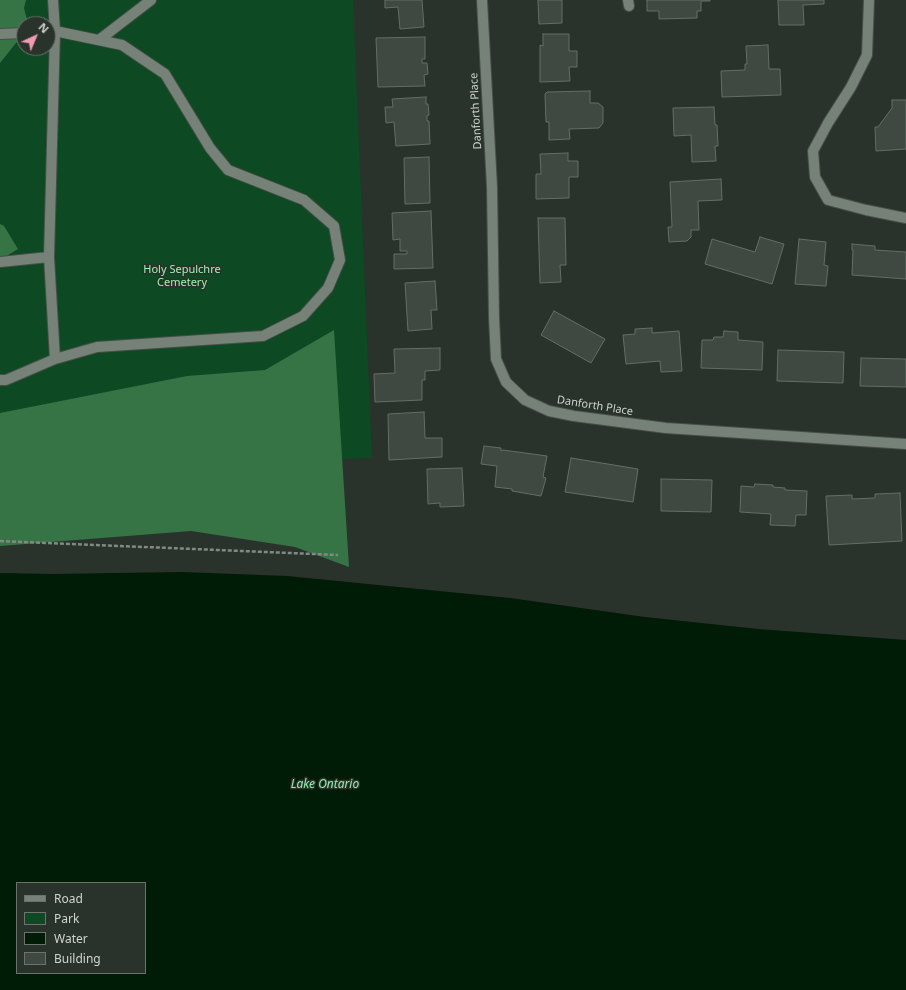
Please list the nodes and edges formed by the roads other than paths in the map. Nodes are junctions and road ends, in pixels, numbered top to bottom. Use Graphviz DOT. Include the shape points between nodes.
graph roads {
  1 [pos="53,0"];
  2 [pos="151,0"];
  3 [pos="482,0"];
  4 [pos="869,0"];
  5 [pos="52,16"];
  6 [pos="16,33"];
  7 [pos="56,33"];
  8 [pos="0,34"];
  9 [pos="98,40"];
  10 [pos="52,56"];
  11 [pos="906,218"];
  12 [pos="49,257"];
  13 [pos="0,262"];
  14 [pos="55,359"];
  15 [pos="0,380"];
  16 [pos="906,444"];
  1 -- 5 [label="street"];
  2 -- 9 [label="street"];
  3 -- 16 [label="street, Danforth Place" via="492,187 496,359 506,382 525,400 549,411 574,416 666,428"];
  4 -- 11 [label="street" via="867,55 814,151 815,177 828,200"];
  6 -- 8 [label="street"];
  7 -- 9 [label="street"];
  9 -- 14 [label="street" via="122,45 165,74 210,148 228,170 304,200 334,226 340,260 328,288 302,316 263,336 97,347"];
  10 -- 12 [label="street"];
  12 -- 13 [label="street"];
  12 -- 14 [label="street"];
  14 -- 15 [label="street" via="6,380"];
}
